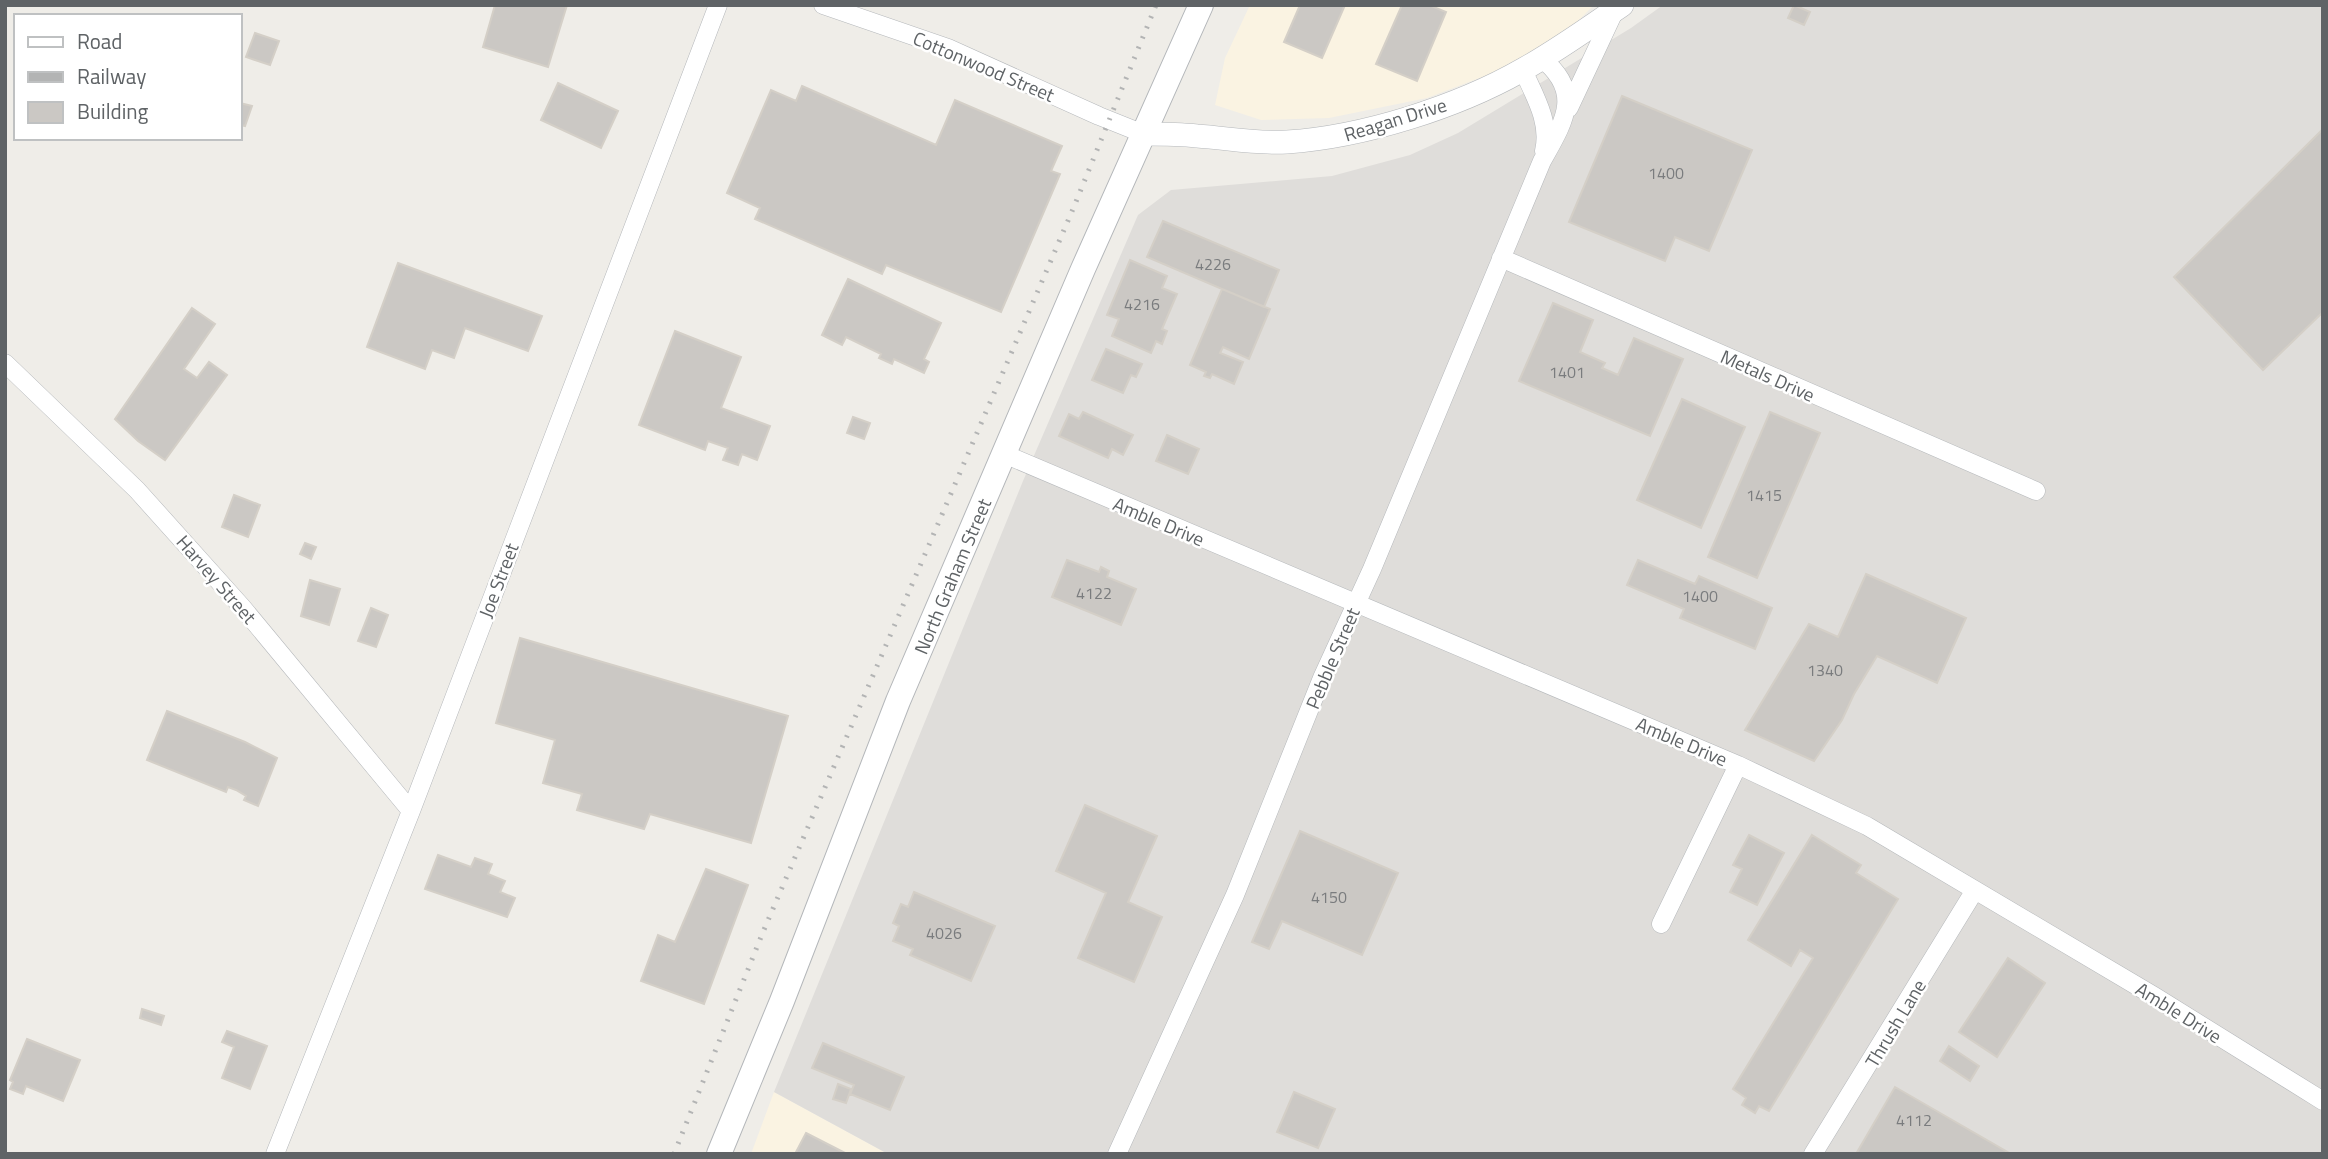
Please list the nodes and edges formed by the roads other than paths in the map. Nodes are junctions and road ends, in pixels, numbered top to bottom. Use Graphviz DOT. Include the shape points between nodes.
graph roads {
  1 [pos="718,5"];
  2 [pos="823,5"];
  3 [pos="1201,5"];
  4 [pos="1618,8"];
  5 [pos="1532,64"];
  6 [pos="1559,131"];
  7 [pos="1144,134"];
  8 [pos="1542,161"];
  9 [pos="1501,258"];
  10 [pos="5,363"];
  11 [pos="1004,454"];
  12 [pos="2036,491"];
  13 [pos="1355,603"];
  14 [pos="1738,765"];
  15 [pos="411,811"];
  16 [pos="1975,890"];
  17 [pos="1661,924"];
  18 [pos="2323,1101"];
  19 [pos="275,1154"];
  20 [pos="719,1154"];
  21 [pos="1117,1154"];
  22 [pos="1813,1154"];
  1 -- 15 [label="street, Joe Street"];
  2 -- 7 [label="street, Cottonwood Street" via="947,48"];
  3 -- 7 [label="main road, North Graham Street"];
  4 -- 5 [label="street, Reagan Drive"];
  4 -- 6 [label="street, Pebble Street"];
  5 -- 6 [label="street, Pebble Street" via="1556,70 1567,94"];
  5 -- 7 [label="street, Reagan Drive" via="1477,93 1330,138 1241,142"];
  5 -- 8 [label="street, Pebble Street" via="1544,116"];
  6 -- 8 [label="street, Pebble Street"];
  7 -- 11 [label="main road, North Graham Street"];
  8 -- 9 [label="street, Pebble Street"];
  9 -- 12 [label="street, Metals Drive"];
  9 -- 13 [label="street, Pebble Street"];
  10 -- 15 [label="street, Harvey Street" via="137,490 276,647"];
  11 -- 13 [label="street, Amble Drive"];
  11 -- 20 [label="main road, North Graham Street" via="898,701"];
  13 -- 14 [label="street, Amble Drive"];
  13 -- 21 [label="street, Pebble Street" via="1235,895"];
  14 -- 16 [label="street, Amble Drive" via="1867,826"];
  14 -- 17 [label="street"];
  15 -- 19 [label="street, Joe Street"];
  16 -- 18 [label="street, Amble Drive"];
  16 -- 22 [label="street, Thrush Lane"];
}
